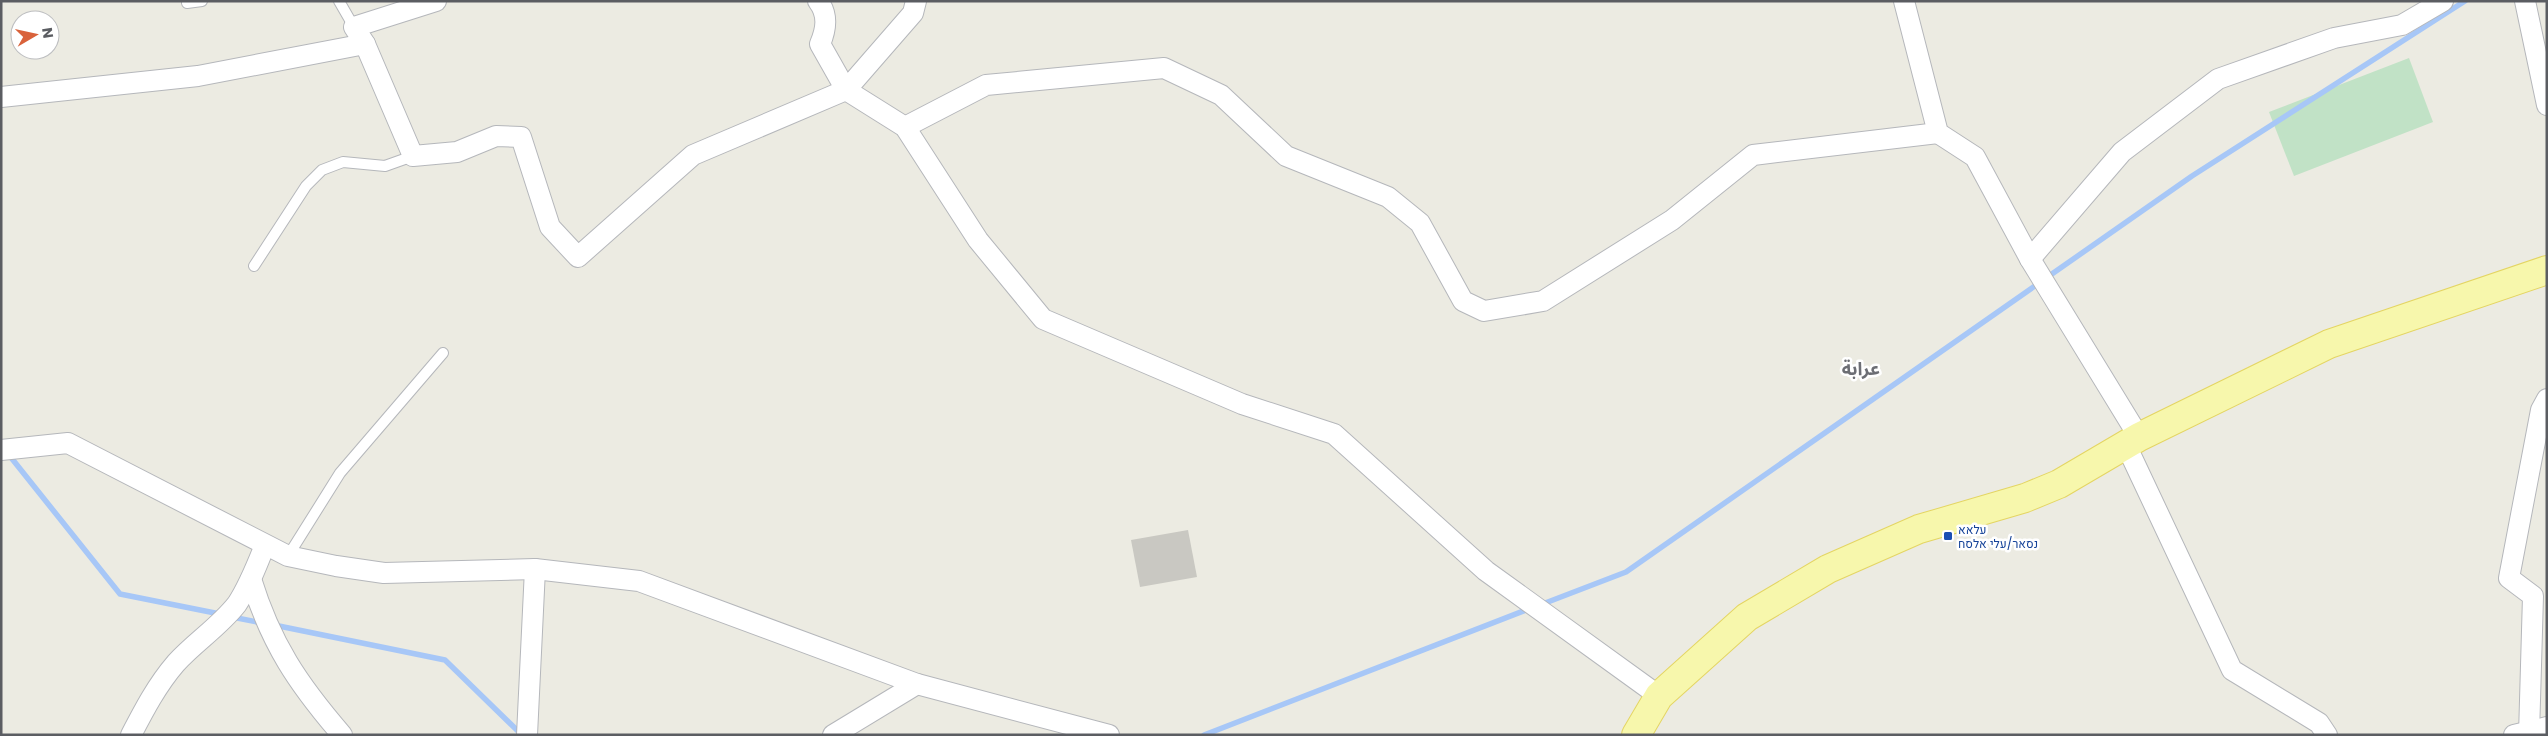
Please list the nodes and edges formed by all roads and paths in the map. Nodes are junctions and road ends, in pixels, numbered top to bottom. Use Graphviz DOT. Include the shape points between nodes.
graph roads {
  1 [pos="202,1"];
  2 [pos="339,1"];
  3 [pos="436,1"];
  4 [pos="818,1"];
  5 [pos="916,1"];
  6 [pos="1904,1"];
  7 [pos="2443,1"];
  8 [pos="2525,1"];
  9 [pos="187,3"];
  10 [pos="354,27"];
  11 [pos="364,44"];
  12 [pos="846,90"];
  13 [pos="1,97"];
  14 [pos="2547,105"];
  15 [pos="905,127"];
  16 [pos="1938,133"];
  17 [pos="413,156"];
  18 [pos="2030,259"];
  19 [pos="254,266"];
  20 [pos="2547,270"];
  21 [pos="443,353"];
  22 [pos="2547,399"];
  23 [pos="2133,441"];
  24 [pos="1,450"];
  25 [pos="265,545"];
  26 [pos="288,556"];
  27 [pos="535,569"];
  28 [pos="251,579"];
  29 [pos="917,684"];
  30 [pos="1659,696"];
  31 [pos="2530,732"];
  32 [pos="131,735"];
  33 [pos="342,735"];
  34 [pos="527,735"];
  35 [pos="833,735"];
  36 [pos="1109,735"];
  37 [pos="1636,735"];
  38 [pos="2327,735"];
  1 -- 9 [label="lane"];
  2 -- 10 [label="lane"];
  3 -- 10 [label="street"];
  4 -- 12 [label="street" via="826,19 820,44"];
  5 -- 12 [label="street" via="913,13"];
  6 -- 16 [label="street"];
  7 -- 18 [label="street" via="2402,26 2334,38 2218,79 2122,152"];
  8 -- 14 [label="street"];
  10 -- 11 [label="street"];
  11 -- 13 [label="street" via="198,76"];
  11 -- 17 [label="street"];
  12 -- 15 [label="street"];
  12 -- 17 [label="street" via="693,155 578,257 550,227 521,137 496,136 457,152"];
  15 -- 16 [label="street" via="986,85 1164,68 1221,96 1286,156 1388,197 1420,223 1463,301 1484,311 1543,301 1672,220 1753,155"];
  15 -- 30 [label="street" via="978,240 1043,318 1242,404 1334,434 1486,571"];
  16 -- 18 [label="street" via="1975,157"];
  17 -- 19 [label="lane" via="385,166 343,162 322,170 306,186"];
  18 -- 23 [label="street"];
  20 -- 23 [label="main road" via="2329,344"];
  21 -- 26 [label="lane" via="340,473"];
  22 -- 31 [label="street" via="2542,410 2509,578 2533,596"];
  23 -- 30 [label="main road" via="2059,484 2025,498 1919,529 1828,569 1747,617"];
  23 -- 38 [label="street" via="2232,670 2319,723"];
  24 -- 25 [label="street" via="68,443"];
  25 -- 26 [label="street"];
  25 -- 28 [label="street"];
  26 -- 27 [label="street" via="384,573"];
  27 -- 29 [label="street" via="639,581"];
  27 -- 34 [label="street"];
  28 -- 32 [label="street" via="237,604 210,634 177,662 150,698"];
  28 -- 33 [label="street" via="268,627 302,687"];
  29 -- 35 [label="street"];
  29 -- 36 [label="street"];
  30 -- 37 [label="main road"];
}
